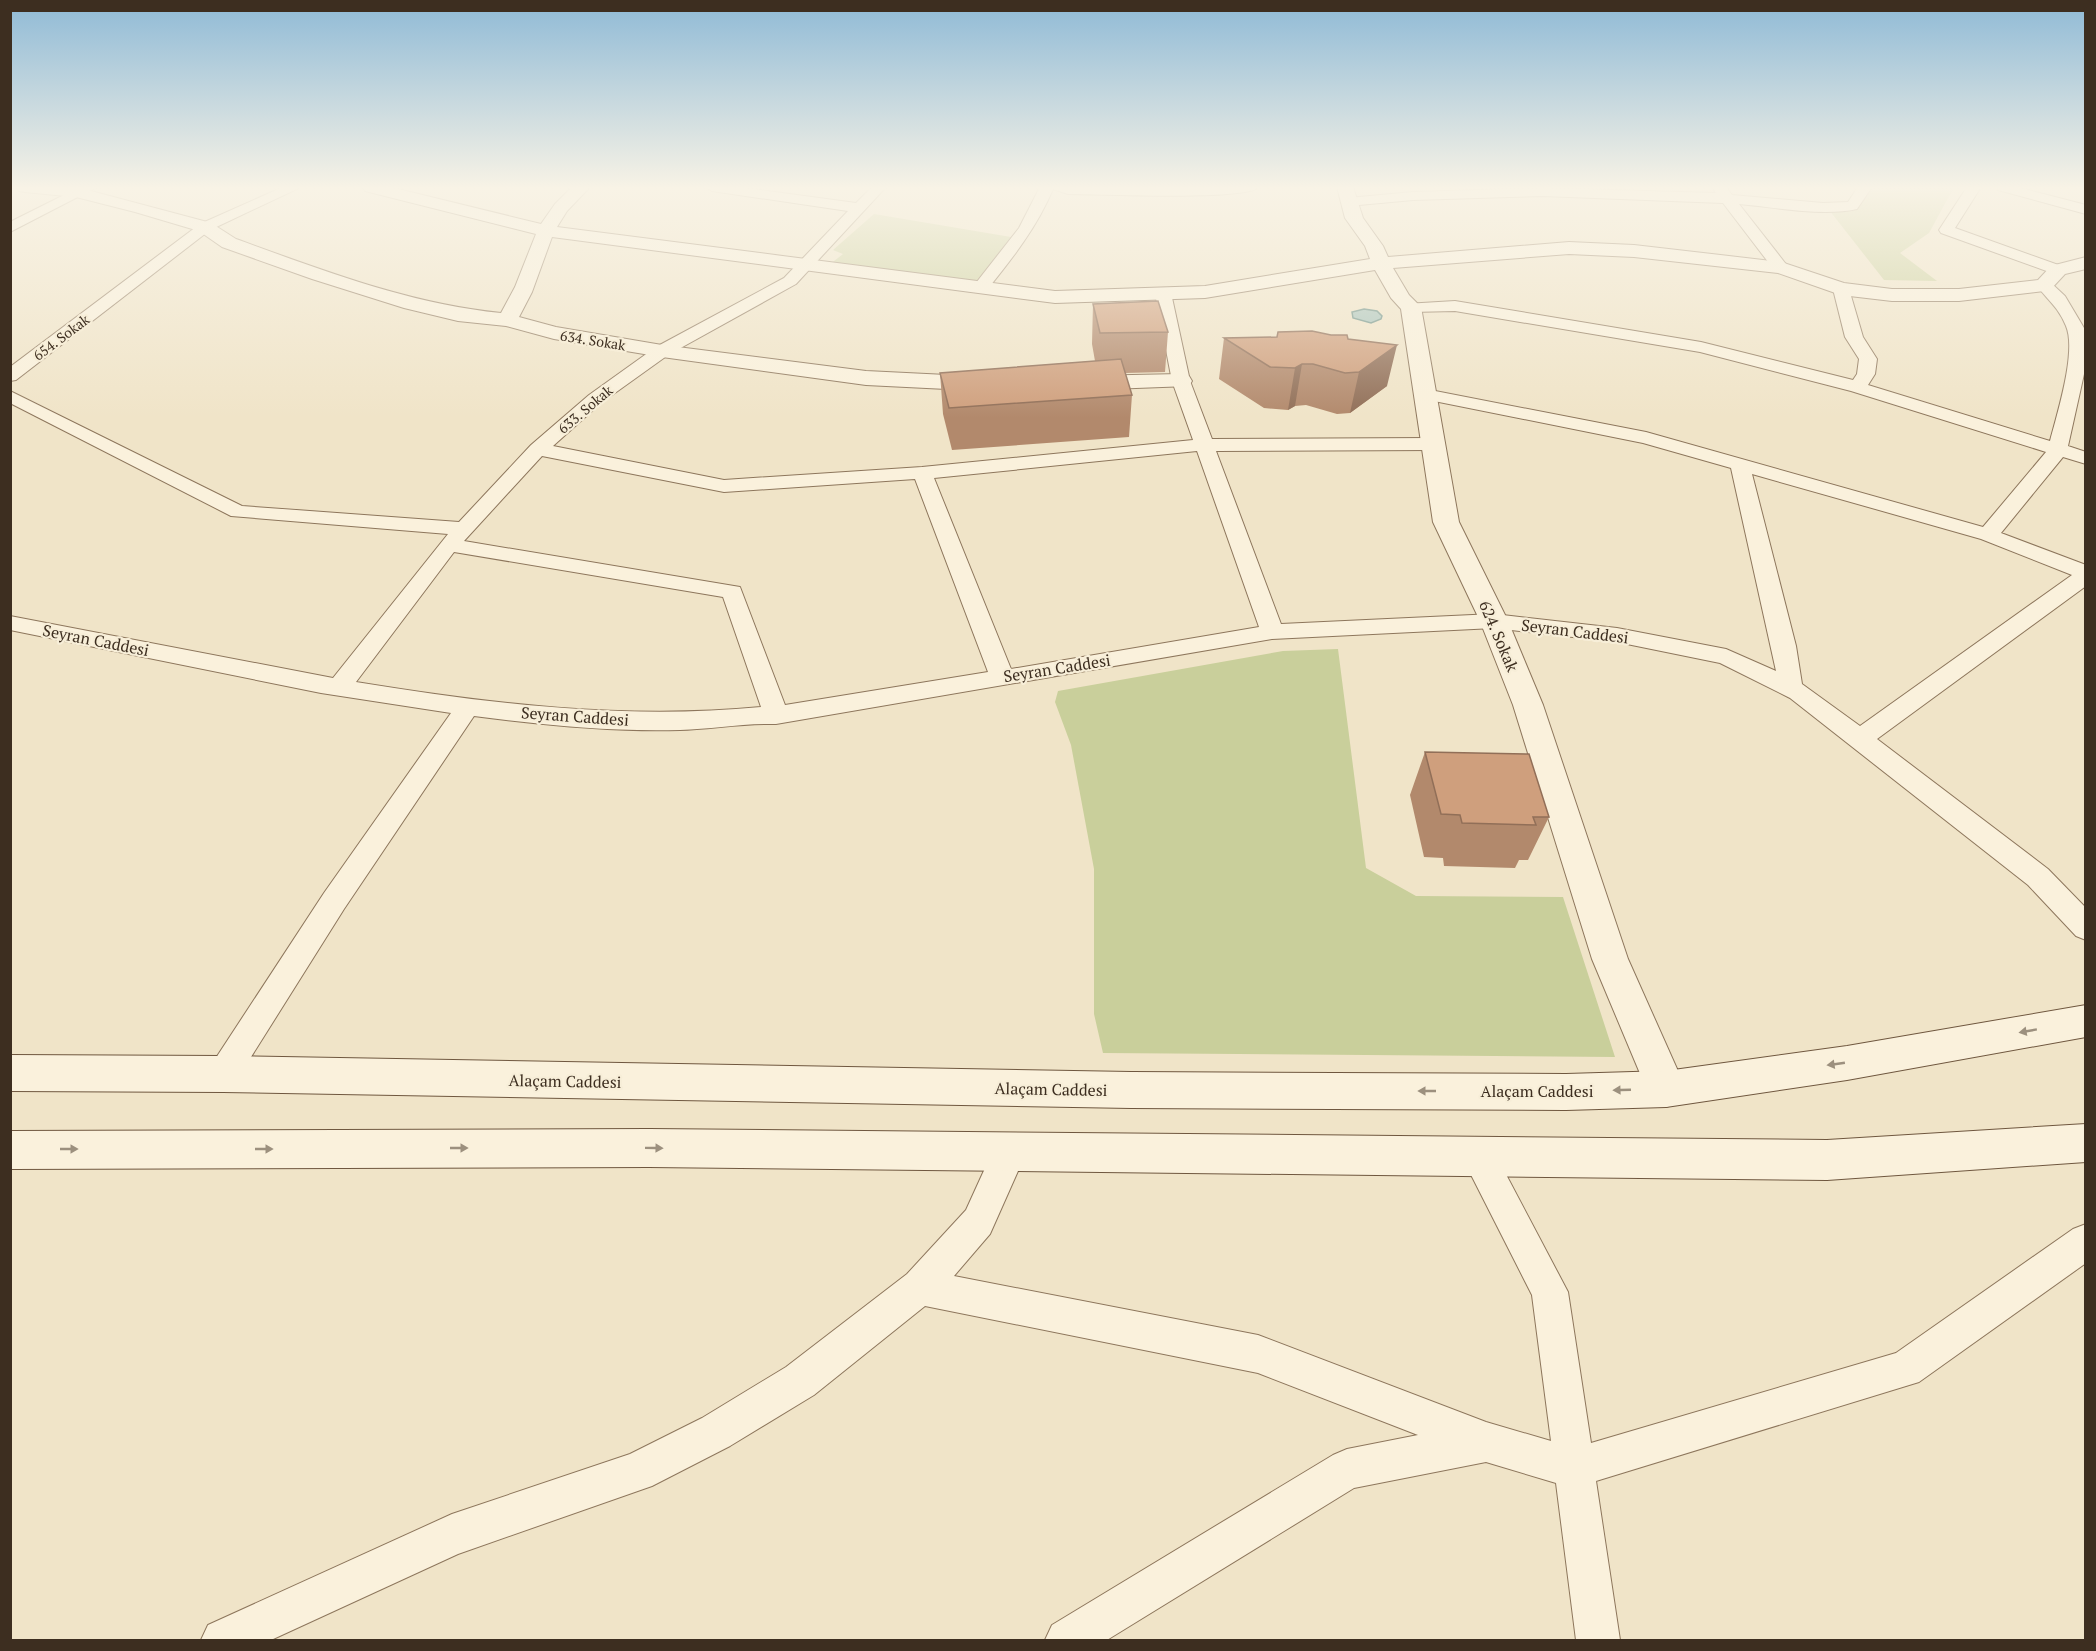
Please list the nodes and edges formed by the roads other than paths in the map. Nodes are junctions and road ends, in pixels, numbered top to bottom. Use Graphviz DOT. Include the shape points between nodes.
graph roads {
  1 [pos="157,264"];
  2 [pos="292,264"];
  3 [pos="532,264"];
  4 [pos="793,264"];
  5 [pos="1000,264"];
  6 [pos="1374,264"];
  7 [pos="1382,264"];
  8 [pos="1747,264"];
  9 [pos="1778,264"];
  10 [pos="2041,264"];
  11 [pos="2081,264"];
  12 [pos="803,266"];
  13 [pos="1781,268"];
  14 [pos="2058,270"];
  15 [pos="2044,285"];
  16 [pos="980,288"];
  17 [pos="1841,289"];
  18 [pos="1163,293"];
  19 [pos="1411,307"];
  20 [pos="507,320"];
  21 [pos="662,351"];
  22 [pos="10,376"];
  23 [pos="1181,381"];
  24 [pos="1062,384"];
  25 [pos="1004,385"];
  26 [pos="1857,387"];
  27 [pos="1425,394"];
  28 [pos="10,396"];
  29 [pos="1433,444"];
  30 [pos="1204,445"];
  31 [pos="538,449"];
  32 [pos="2058,450"];
  33 [pos="2085,458"];
  34 [pos="1740,465"];
  35 [pos="922,473"];
  36 [pos="1988,535"];
  37 [pos="457,537"];
  38 [pos="2085,574"];
  39 [pos="1494,621"];
  40 [pos="10,623"];
  41 [pos="1272,632"];
  42 [pos="1002,677"];
  43 [pos="339,687"];
  44 [pos="1791,689"];
  45 [pos="467,708"];
  46 [pos="776,715"];
  47 [pos="1860,738"];
  48 [pos="2038,877"];
  49 [pos="2085,899"];
  50 [pos="2085,928"];
  51 [pos="2085,1021"];
  52 [pos="10,1073"];
  53 [pos="222,1074"];
  54 [pos="1666,1089"];
  55 [pos="2085,1143"];
  56 [pos="10,1150"];
  57 [pos="1009,1153"];
  58 [pos="1479,1157"];
  59 [pos="2085,1240"];
  60 [pos="920,1287"];
  61 [pos="1486,1442"];
  62 [pos="1574,1468"];
  63 [pos="223,1641"];
  64 [pos="1067,1641"];
  65 [pos="1598,1641"];
  1 -- 22 [label="street, 654. Sokak"];
  2 -- 20 [label="street, 634. Sokak" via="411,304 458,315"];
  3 -- 20 [label="street"];
  4 -- 12 [label="street"];
  5 -- 16 [label="street"];
  6 -- 18 [label="street" via="1205,291"];
  7 -- 19 [label="street, 624. Sokak" via="1401,298"];
  8 -- 13 [label="street"];
  9 -- 13 [label="street"];
  10 -- 14 [label="street"];
  11 -- 14 [label="street"];
  12 -- 16 [label="street"];
  12 -- 21 [label="street, 633. Sokak" via="789,281"];
  13 -- 17 [label="street"];
  14 -- 15 [label="street"];
  15 -- 17 [label="street" via="1959,295 1892,295"];
  15 -- 32 [label="street" via="2059,299 2076,328 2077,364"];
  16 -- 18 [label="street" via="1055,297"];
  17 -- 26 [label="street" via="1854,337 1868,359 1866,374"];
  18 -- 23 [label="street"];
  19 -- 26 [label="street" via="1455,306 1690,345"];
  19 -- 27 [label="street, 624. Sokak"];
  20 -- 21 [label="street, 634. Sokak" via="554,333"];
  21 -- 25 [label="street, 634. Sokak" via="866,378"];
  21 -- 31 [label="street, 633. Sokak" via="595,399"];
  23 -- 24 [label="street"];
  23 -- 30 [label="street"];
  26 -- 32 [label="street"];
  27 -- 29 [label="street, 624. Sokak"];
  27 -- 34 [label="street" via="1646,438"];
  28 -- 37 [label="street" via="238,512"];
  29 -- 30 [label="street"];
  29 -- 39 [label="street, 624. Sokak" via="1446,522"];
  30 -- 35 [label="street"];
  30 -- 41 [label="street"];
  31 -- 35 [label="street" via="724,486"];
  31 -- 37 [label="street, 633. Sokak"];
  32 -- 33 [label="street"];
  32 -- 36 [label="street"];
  34 -- 36 [label="street"];
  34 -- 44 [label="street"];
  35 -- 42 [label="street"];
  36 -- 38 [label="street"];
  37 -- 43 [label="street, 633. Sokak"];
  37 -- 46 [label="street" via="732,592"];
  38 -- 47 [label="street"];
  39 -- 41 [label="street, Seyran Caddesi"];
  39 -- 44 [label="street, Seyran Caddesi" via="1617,635 1726,657"];
  39 -- 54 [label="street, 624. Sokak" via="1528,705 1610,959"];
  40 -- 43 [label="street, Seyran Caddesi"];
  41 -- 42 [label="street, Seyran Caddesi"];
  42 -- 46 [label="street, Seyran Caddesi"];
  43 -- 45 [label="street, Seyran Caddesi"];
  44 -- 47 [label="street, Seyran Caddesi"];
  45 -- 46 [label="street, Seyran Caddesi" via="635,721"];
  45 -- 53 [label="street" via="334,901"];
  47 -- 48 [label="street, Seyran Caddesi"];
  48 -- 49 [label="street, Seyran Caddesi"];
  48 -- 50 [label="street, Seyran Caddesi"];
  51 -- 54 [label="street, Alaçam Caddesi, one-way" via="1847,1063"];
  52 -- 53 [label="street, Alaçam Caddesi"];
  54 -- 53 [label="street, Alaçam Caddesi, one-way" via="1131,1090"];
  55 -- 58 [label="street" via="1827,1160"];
  56 -- 57 [label="street, one-way" via="649,1148"];
  57 -- 58 [label="street"];
  57 -- 60 [label="street" via="978,1222"];
  58 -- 62 [label="street" via="1550,1292"];
  59 -- 62 [label="street" via="1906,1369"];
  60 -- 61 [label="street" via="1258,1354"];
  60 -- 63 [label="street" via="800,1381 716,1432 638,1472 452,1535"];
  61 -- 62 [label="street"];
  61 -- 64 [label="street" via="1347,1469"];
  62 -- 65 [label="street"];
}
